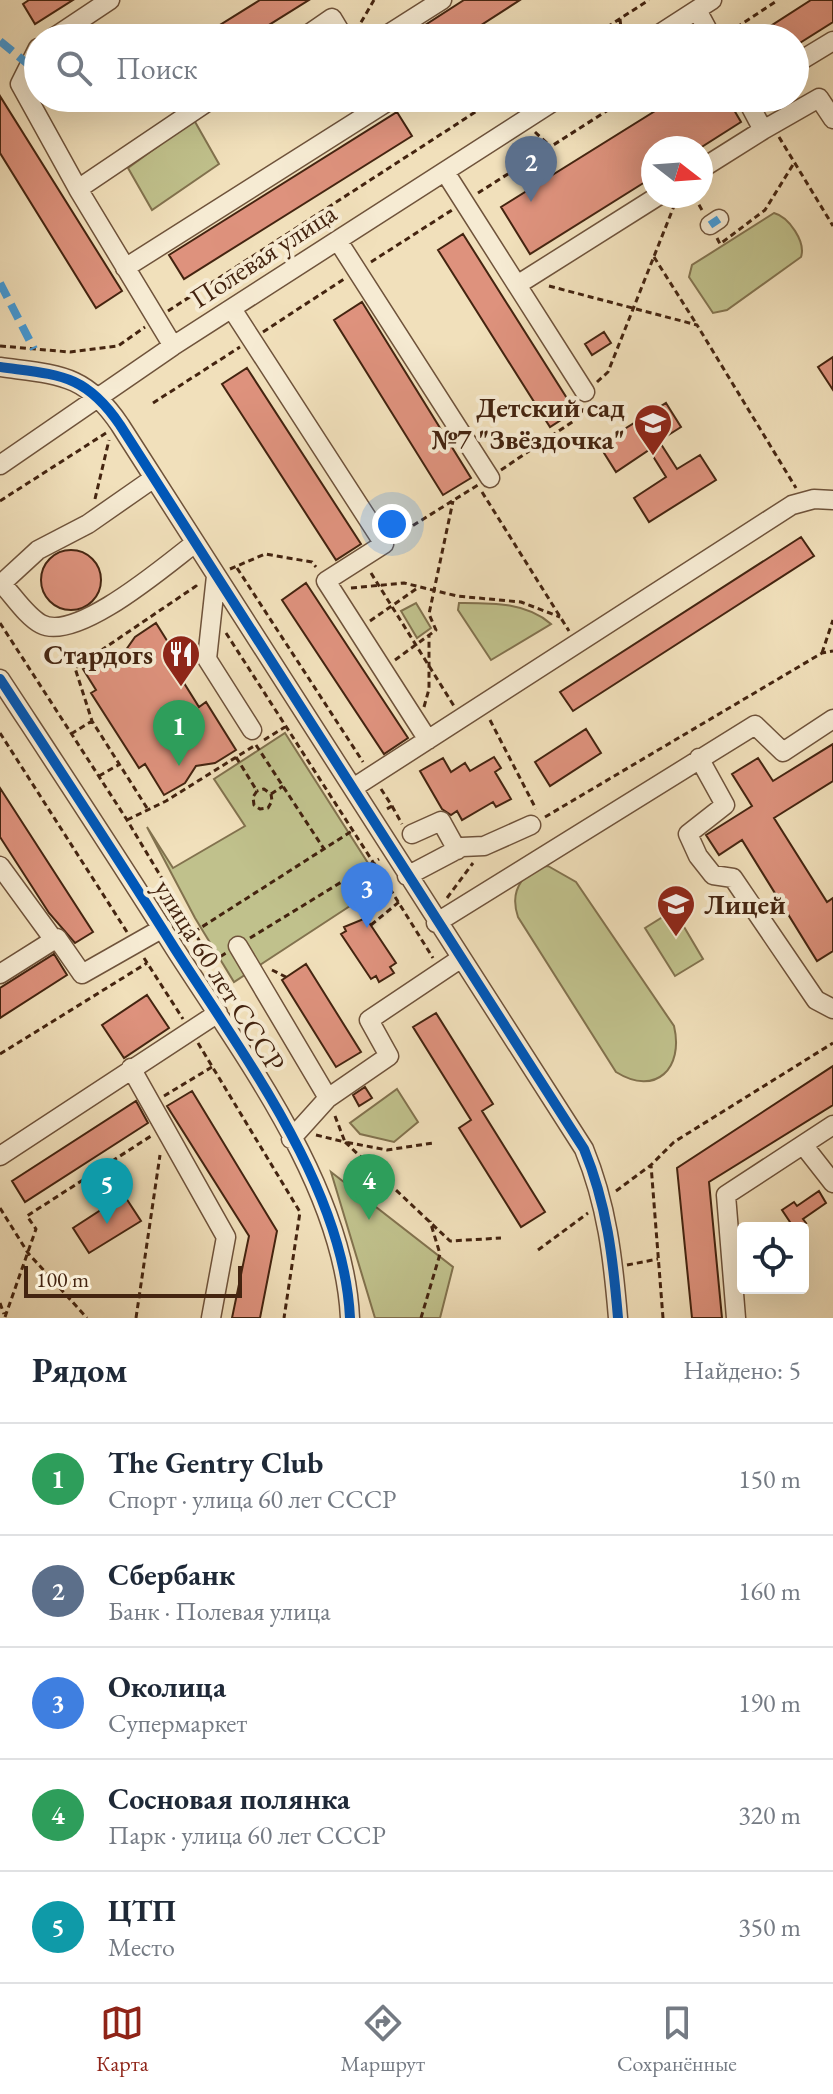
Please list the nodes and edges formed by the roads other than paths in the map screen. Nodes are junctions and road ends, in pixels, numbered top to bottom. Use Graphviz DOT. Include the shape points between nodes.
graph roads {
  1 [pos="110,0"];
  2 [pos="442,0"];
  3 [pos="704,5"];
  4 [pos="74,24"];
  5 [pos="404,24"];
  6 [pos="675,24"];
  7 [pos="833,41"];
  8 [pos="809,56"];
  9 [pos="809,104"];
  10 [pos="35,112"];
  11 [pos="192,112"];
  12 [pos="371,112"];
  13 [pos="537,112"];
  14 [pos="753,112"];
  15 [pos="794,112"];
  16 [pos="833,119"];
  17 [pos="763,130"];
  18 [pos="713,161"];
  19 [pos="445,172"];
  20 [pos="78,189"];
  21 [pos="641,207"];
  22 [pos="338,241"];
  23 [pos="125,268"];
  24 [pos="517,285"];
  25 [pos="232,309"];
  26 [pos="173,346"];
  27 [pos="0,367"];
  28 [pos="585,392"];
  29 [pos="100,395"];
  30 [pos="0,465"];
  31 [pos="154,478"];
  32 [pos="484,482"];
  33 [pos="833,500"];
  34 [pos="195,543"];
  35 [pos="216,576"];
  36 [pos="1,584"];
  37 [pos="0,679"];
  38 [pos="833,719"];
  39 [pos="254,738"];
  40 [pos="428,740"];
  41 [pos="699,758"];
  42 [pos="353,788"];
  43 [pos="437,813"];
  44 [pos="531,825"];
  45 [pos="412,834"];
  46 [pos="388,847"];
  47 [pos="457,850"];
  48 [pos="0,866"];
  49 [pos="407,876"];
  50 [pos="440,920"];
  51 [pos="163,928"];
  52 [pos="54,940"];
  53 [pos="238,946"];
  54 [pos="460,959"];
  55 [pos="0,974"];
  56 [pos="833,1009"];
  57 [pos="218,1013"];
  58 [pos="131,1068"];
  59 [pos="328,1098"];
  60 [pos="833,1125"];
  61 [pos="294,1135"];
  62 [pos="804,1146"];
  63 [pos="0,1156"];
  64 [pos="833,1183"];
  65 [pos="211,1318"];
  66 [pos="350,1318"];
  67 [pos="618,1318"];
  68 [pos="736,1318"];
  1 -- 4 [label="street"];
  2 -- 5 [label="street"];
  3 -- 6 [label="street"];
  7 -- 8 [label="street"];
  9 -- 16 [label="street" via="819,98"];
  10 -- 20 [label="street"];
  11 -- 20 [label="street"];
  12 -- 23 [label="street"];
  13 -- 19 [label="street, Полевая улица"];
  14 -- 17 [label="street"];
  15 -- 17 [label="street"];
  17 -- 18 [label="street"];
  19 -- 22 [label="street, Полевая улица"];
  19 -- 24 [label="street"];
  20 -- 23 [label="street"];
  21 -- 24 [label="street"];
  22 -- 25 [label="street, Полевая улица"];
  22 -- 32 [label="street"];
  23 -- 26 [label="street"];
  24 -- 28 [label="street"];
  25 -- 26 [label="street, Полевая улица"];
  25 -- 40 [label="street" via="384,544 326,581"];
  26 -- 29 [label="street, Полевая улица"];
  27 -- 29 [label="street" via="59,375"];
  29 -- 30 [label="street, Полевая улица"];
  29 -- 31 [label="street"];
  31 -- 34 [label="street"];
  31 -- 36 [label="street" via="88,524 38,550"];
  33 -- 40 [label="street" via="792,505"];
  34 -- 35 [label="street"];
  34 -- 36 [label="street" via="93,616 71,624 39,623"];
  35 -- 39 [label="street" via="207,659"];
  35 -- 42 [label="street"];
  37 -- 51 [label="street, улица 60 лет СССР"];
  38 -- 41 [label="street" via="783,752 755,725"];
  40 -- 42 [label="street"];
  41 -- 50 [label="street"];
  41 -- 56 [label="street" via="725,805 688,834 698,856 713,875 733,878 816,1000"];
  42 -- 46 [label="street"];
  43 -- 46 [label="street"];
  44 -- 47 [label="street" via="484,846"];
  45 -- 47 [label="street" via="441,821"];
  46 -- 49 [label="street"];
  47 -- 49 [label="street"];
  48 -- 52 [label="street"];
  49 -- 50 [label="street"];
  50 -- 54 [label="street"];
  51 -- 52 [label="street" via="82,974"];
  51 -- 57 [label="street, улица 60 лет СССР"];
  52 -- 55 [label="street"];
  53 -- 59 [label="street"];
  54 -- 59 [label="street" via="369,1020 389,1056"];
  54 -- 67 [label="street" via="584,1149 606,1216"];
  57 -- 58 [label="street"];
  57 -- 61 [label="street, улица 60 лет СССР"];
  58 -- 63 [label="street"];
  58 -- 65 [label="street" via="226,1237"];
  59 -- 61 [label="street"];
  60 -- 62 [label="street"];
  61 -- 66 [label="street, улица 60 лет СССР" via="337,1245"];
  62 -- 64 [label="street"];
  62 -- 68 [label="street" via="726,1195"];
}
